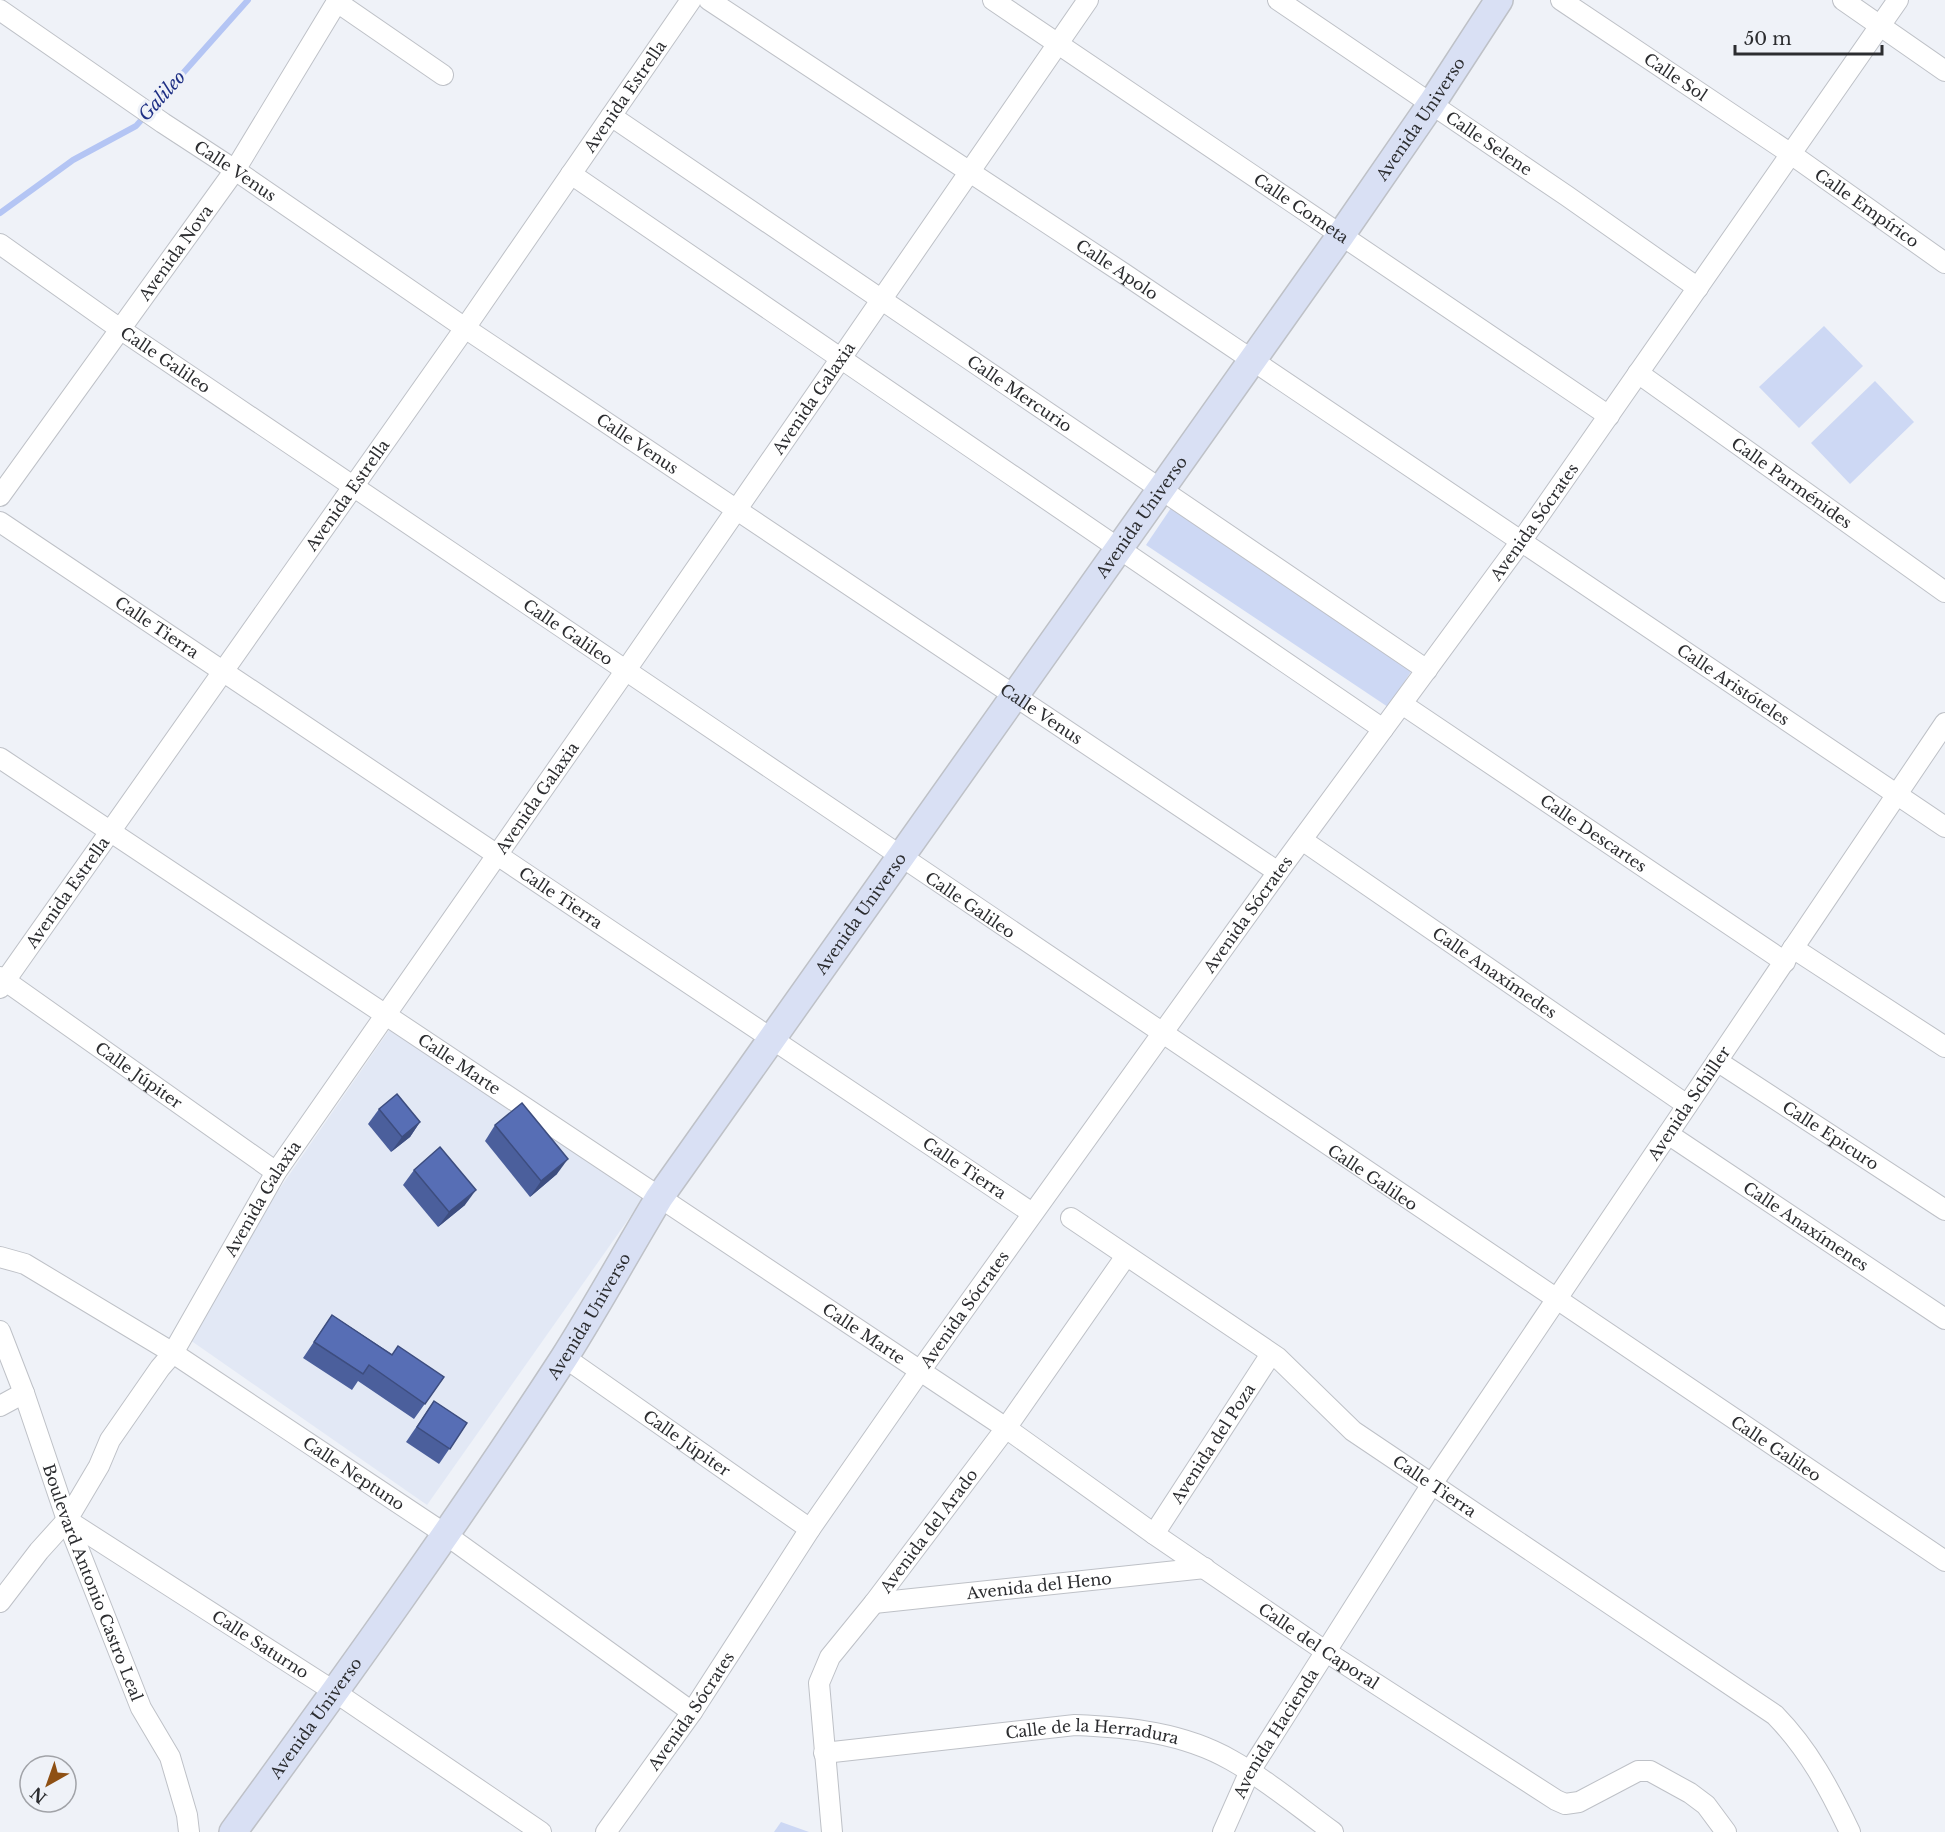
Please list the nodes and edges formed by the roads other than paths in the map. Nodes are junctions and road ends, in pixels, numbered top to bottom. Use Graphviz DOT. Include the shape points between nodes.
graph roads {
  1 [pos="691,0"];
  2 [pos="710,0"];
  3 [pos="993,0"];
  4 [pos="1088,0"];
  5 [pos="1278,0"];
  6 [pos="1499,0"];
  7 [pos="1561,0"];
  8 [pos="1843,0"];
  9 [pos="1898,0"];
  10 [pos="337,1"];
  11 [pos="0,10"];
  12 [pos="1880,26"];
  13 [pos="1058,44"];
  14 [pos="1945,71"];
  15 [pos="443,75"];
  16 [pos="1432,103"];
  17 [pos="611,116"];
  18 [pos="1791,154"];
  19 [pos="235,170"];
  20 [pos="970,172"];
  21 [pos="571,174"];
  22 [pos="1341,235"];
  23 [pos="4,247"];
  24 [pos="1945,263"];
  25 [pos="1698,288"];
  26 [pos="882,300"];
  27 [pos="465,328"];
  28 [pos="120,329"];
  29 [pos="841,358"];
  30 [pos="1253,361"];
  31 [pos="1638,373"];
  32 [pos="1609,416"];
  33 [pos="353,486"];
  34 [pos="1162,489"];
  35 [pos="0,496"];
  36 [pos="737,510"];
  37 [pos="0,522"];
  38 [pos="1522,540"];
  39 [pos="1120,549"];
  40 [pos="1945,592"];
  41 [pos="626,670"];
  42 [pos="1427,670"];
  43 [pos="223,671"];
  44 [pos="1016,695"];
  45 [pos="1402,704"];
  46 [pos="1945,723"];
  47 [pos="1383,729"];
  48 [pos="0,758"];
  49 [pos="1896,795"];
  50 [pos="1945,827"];
  51 [pos="110,832"];
  52 [pos="1302,840"];
  53 [pos="497,855"];
  54 [pos="901,857"];
  55 [pos="1278,872"];
  56 [pos="1789,955"];
  57 [pos="2,982"];
  58 [pos="385,1016"];
  59 [pos="1163,1034"];
  60 [pos="772,1039"];
  61 [pos="1945,1047"];
  62 [pos="1717,1061"];
  63 [pos="1687,1106"];
  64 [pos="1668,1134"];
  65 [pos="276,1172"];
  66 [pos="659,1198"];
  67 [pos="1945,1210"];
  68 [pos="1032,1213"];
  69 [pos="1071,1218"];
  70 [pos="1126,1256"];
  71 [pos="0,1257"];
  72 [pos="1555,1302"];
  73 [pos="1945,1319"];
  74 [pos="0,1331"];
  75 [pos="173,1353"];
  76 [pos="1271,1354"];
  77 [pos="564,1357"];
  78 [pos="920,1371"];
  79 [pos="24,1394"];
  80 [pos="0,1406"];
  81 [pos="1006,1428"];
  82 [pos="1432,1484"];
  83 [pos="67,1520"];
  84 [pos="810,1528"];
  85 [pos="445,1534"];
  86 [pos="1154,1534"];
  87 [pos="1945,1561"];
  88 [pos="1205,1568"];
  89 [pos="0,1602"];
  90 [pos="874,1603"];
  91 [pos="1325,1652"];
  92 [pos="335,1692"];
  93 [pos="692,1712"];
  94 [pos="824,1753"];
  95 [pos="1250,1772"];
  96 [pos="189,1832"];
  97 [pos="233,1832"];
  98 [pos="541,1832"];
  99 [pos="606,1832"];
  100 [pos="832,1832"];
  101 [pos="1223,1832"];
  102 [pos="1333,1832"];
  103 [pos="1726,1832"];
  104 [pos="1850,1832"];
  1 -- 17 [label="street, Avenida Estrella"];
  2 -- 20 [label="street, Calle Apolo"];
  3 -- 13 [label="street, Calle Cometa"];
  4 -- 13 [label="street, Avenida Galaxia"];
  5 -- 16 [label="street, Calle Selene"];
  6 -- 16 [label="street, Avenida Universo"];
  7 -- 18 [label="street, Calle Sol"];
  8 -- 12 [label="street"];
  9 -- 12 [label="street, Avenida Sócrates"];
  10 -- 15 [label="street"];
  10 -- 19 [label="street, Avenida Nova"];
  11 -- 19 [label="street, Calle Venus"];
  12 -- 14 [label="street"];
  12 -- 18 [label="street, Avenida Sócrates"];
  13 -- 20 [label="street, Avenida Galaxia"];
  13 -- 22 [label="street, Calle Cometa"];
  16 -- 22 [label="street, Avenida Universo"];
  16 -- 25 [label="street, Calle Selene"];
  17 -- 21 [label="street, Avenida Estrella"];
  17 -- 26 [label="street, Calle Mercurio"];
  18 -- 24 [label="street, Calle Empírico"];
  18 -- 25 [label="street, Avenida Sócrates"];
  19 -- 27 [label="street, Calle Venus"];
  19 -- 28 [label="street, Avenida Nova"];
  20 -- 26 [label="street, Avenida Galaxia"];
  20 -- 30 [label="street, Calle Apolo"];
  21 -- 27 [label="street, Avenida Estrella"];
  21 -- 29 [label="street"];
  22 -- 30 [label="street, Avenida Universo"];
  22 -- 32 [label="street, Calle Cometa"];
  23 -- 28 [label="street, Calle Galileo"];
  25 -- 31 [label="street, Avenida Sócrates"];
  26 -- 29 [label="street, Avenida Galaxia"];
  26 -- 34 [label="street, Calle Mercurio"];
  27 -- 33 [label="street, Avenida Estrella"];
  27 -- 36 [label="street, Calle Venus"];
  28 -- 33 [label="street, Calle Galileo"];
  28 -- 35 [label="street, Avenida Nova"];
  29 -- 36 [label="street, Avenida Galaxia"];
  29 -- 39 [label="street"];
  30 -- 34 [label="street, Avenida Universo"];
  30 -- 38 [label="street, Calle Apolo"];
  31 -- 32 [label="street, Avenida Sócrates"];
  31 -- 40 [label="street, Calle Parménides"];
  32 -- 38 [label="street, Avenida Sócrates"];
  33 -- 41 [label="street, Calle Galileo"];
  33 -- 43 [label="street, Avenida Estrella"];
  34 -- 39 [label="street, Avenida Universo"];
  34 -- 42 [label="street, Calle Mercurio"];
  36 -- 41 [label="street, Avenida Galaxia"];
  36 -- 44 [label="street, Calle Venus"];
  37 -- 43 [label="street, Calle Tierra"];
  38 -- 42 [label="street, Avenida Sócrates"];
  38 -- 49 [label="street, Calle Aristóteles"];
  39 -- 44 [label="street, Avenida Universo"];
  39 -- 47 [label="street"];
  41 -- 53 [label="street, Avenida Galaxia"];
  41 -- 54 [label="street, Calle Galileo"];
  42 -- 45 [label="street, Avenida Sócrates"];
  43 -- 51 [label="street, Avenida Estrella"];
  43 -- 53 [label="street, Calle Tierra"];
  44 -- 54 [label="street, Avenida Universo"];
  44 -- 55 [label="street, Calle Venus"];
  45 -- 47 [label="street, Avenida Sócrates"];
  45 -- 56 [label="street, Calle Descartes"];
  46 -- 49 [label="street, Avenida Schiller"];
  47 -- 52 [label="street, Avenida Sócrates"];
  48 -- 51 [label="street, Calle Marte"];
  49 -- 50 [label="street, Calle Aristóteles"];
  49 -- 56 [label="street, Avenida Schiller"];
  51 -- 57 [label="street, Avenida Estrella"];
  51 -- 58 [label="street, Calle Marte"];
  52 -- 55 [label="street, Avenida Sócrates"];
  52 -- 63 [label="street, Calle Anaxímedes"];
  53 -- 58 [label="street, Avenida Galaxia"];
  53 -- 60 [label="street, Calle Tierra"];
  54 -- 59 [label="street, Calle Galileo"];
  54 -- 60 [label="street, Avenida Universo"];
  55 -- 59 [label="street, Avenida Sócrates"];
  56 -- 61 [label="street, Calle Descartes"];
  56 -- 62 [label="street, Avenida Schiller"];
  57 -- 65 [label="street, Calle Júpiter"];
  58 -- 65 [label="street, Avenida Galaxia"];
  58 -- 66 [label="street, Calle Marte"];
  59 -- 68 [label="street, Avenida Sócrates"];
  59 -- 72 [label="street, Calle Galileo"];
  60 -- 66 [label="street, Avenida Universo"];
  60 -- 68 [label="street, Calle Tierra"];
  62 -- 63 [label="street, Avenida Schiller"];
  62 -- 67 [label="street, Calle Epicuro"];
  63 -- 64 [label="street, Avenida Schiller"];
  64 -- 72 [label="street, Avenida Schiller"];
  64 -- 73 [label="street, Calle Anaxímenes"];
  65 -- 75 [label="street, Avenida Galaxia"];
  66 -- 77 [label="street, Avenida Universo"];
  66 -- 78 [label="street, Calle Marte"];
  68 -- 78 [label="street, Avenida Sócrates"];
  69 -- 70 [label="street, Calle Tierra"];
  70 -- 76 [label="street, Calle Tierra"];
  70 -- 81 [label="street, Avenida del Arado"];
  71 -- 75 [label="street, Calle Neptuno" via="25,1264"];
  72 -- 82 [label="street, Avenida Schiller"];
  72 -- 87 [label="street, Calle Galileo"];
  74 -- 79 [label="street, Boulevard Antonio Castro Leal"];
  75 -- 83 [label="street, Avenida Galaxia" via="110,1440"];
  75 -- 85 [label="street, Calle Neptuno"];
  76 -- 82 [label="street, Calle Tierra" via="1353,1431"];
  76 -- 86 [label="street, Avenida del Poza"];
  77 -- 84 [label="street, Calle Júpiter"];
  77 -- 85 [label="street, Avenida Universo"];
  78 -- 81 [label="street, Calle del Caporal"];
  78 -- 84 [label="street, Avenida Sócrates"];
  79 -- 80 [label="street"];
  79 -- 83 [label="street, Boulevard Antonio Castro Leal"];
  81 -- 86 [label="street, Calle del Caporal"];
  81 -- 90 [label="street, Avenida del Arado"];
  82 -- 91 [label="street, Avenida Hacienda"];
  82 -- 104 [label="street, Calle Tierra" via="1775,1715 1818,1768"];
  83 -- 89 [label="street, Avenida Galaxia"];
  83 -- 92 [label="street, Calle Saturno"];
  83 -- 96 [label="street, Boulevard Antonio Castro Leal" via="141,1708 170,1757"];
  84 -- 93 [label="street, Avenida Sócrates"];
  85 -- 92 [label="street, Avenida Universo"];
  85 -- 93 [label="street, Calle Neptuno"];
  86 -- 88 [label="street, Calle del Caporal"];
  88 -- 90 [label="street, Avenida del Heno"];
  88 -- 91 [label="street, Calle del Caporal"];
  90 -- 94 [label="street, Avenida del Arado" via="823,1671 819,1683"];
  91 -- 95 [label="street, Avenida Hacienda"];
  91 -- 103 [label="street, Calle del Caporal" via="1556,1800 1565,1804 1579,1802 1638,1771 1650,1771 1690,1793"];
  92 -- 97 [label="street, Avenida Universo"];
  92 -- 98 [label="street, Calle Saturno"];
  93 -- 99 [label="street, Avenida Sócrates"];
  94 -- 95 [label="street, Calle de la Herradura" via="1075,1725 1115,1727 1185,1740"];
  94 -- 100 [label="street, Avenida del Arado"];
  95 -- 101 [label="street, Avenida Hacienda"];
  95 -- 102 [label="street, Calle de la Herradura"];
}
